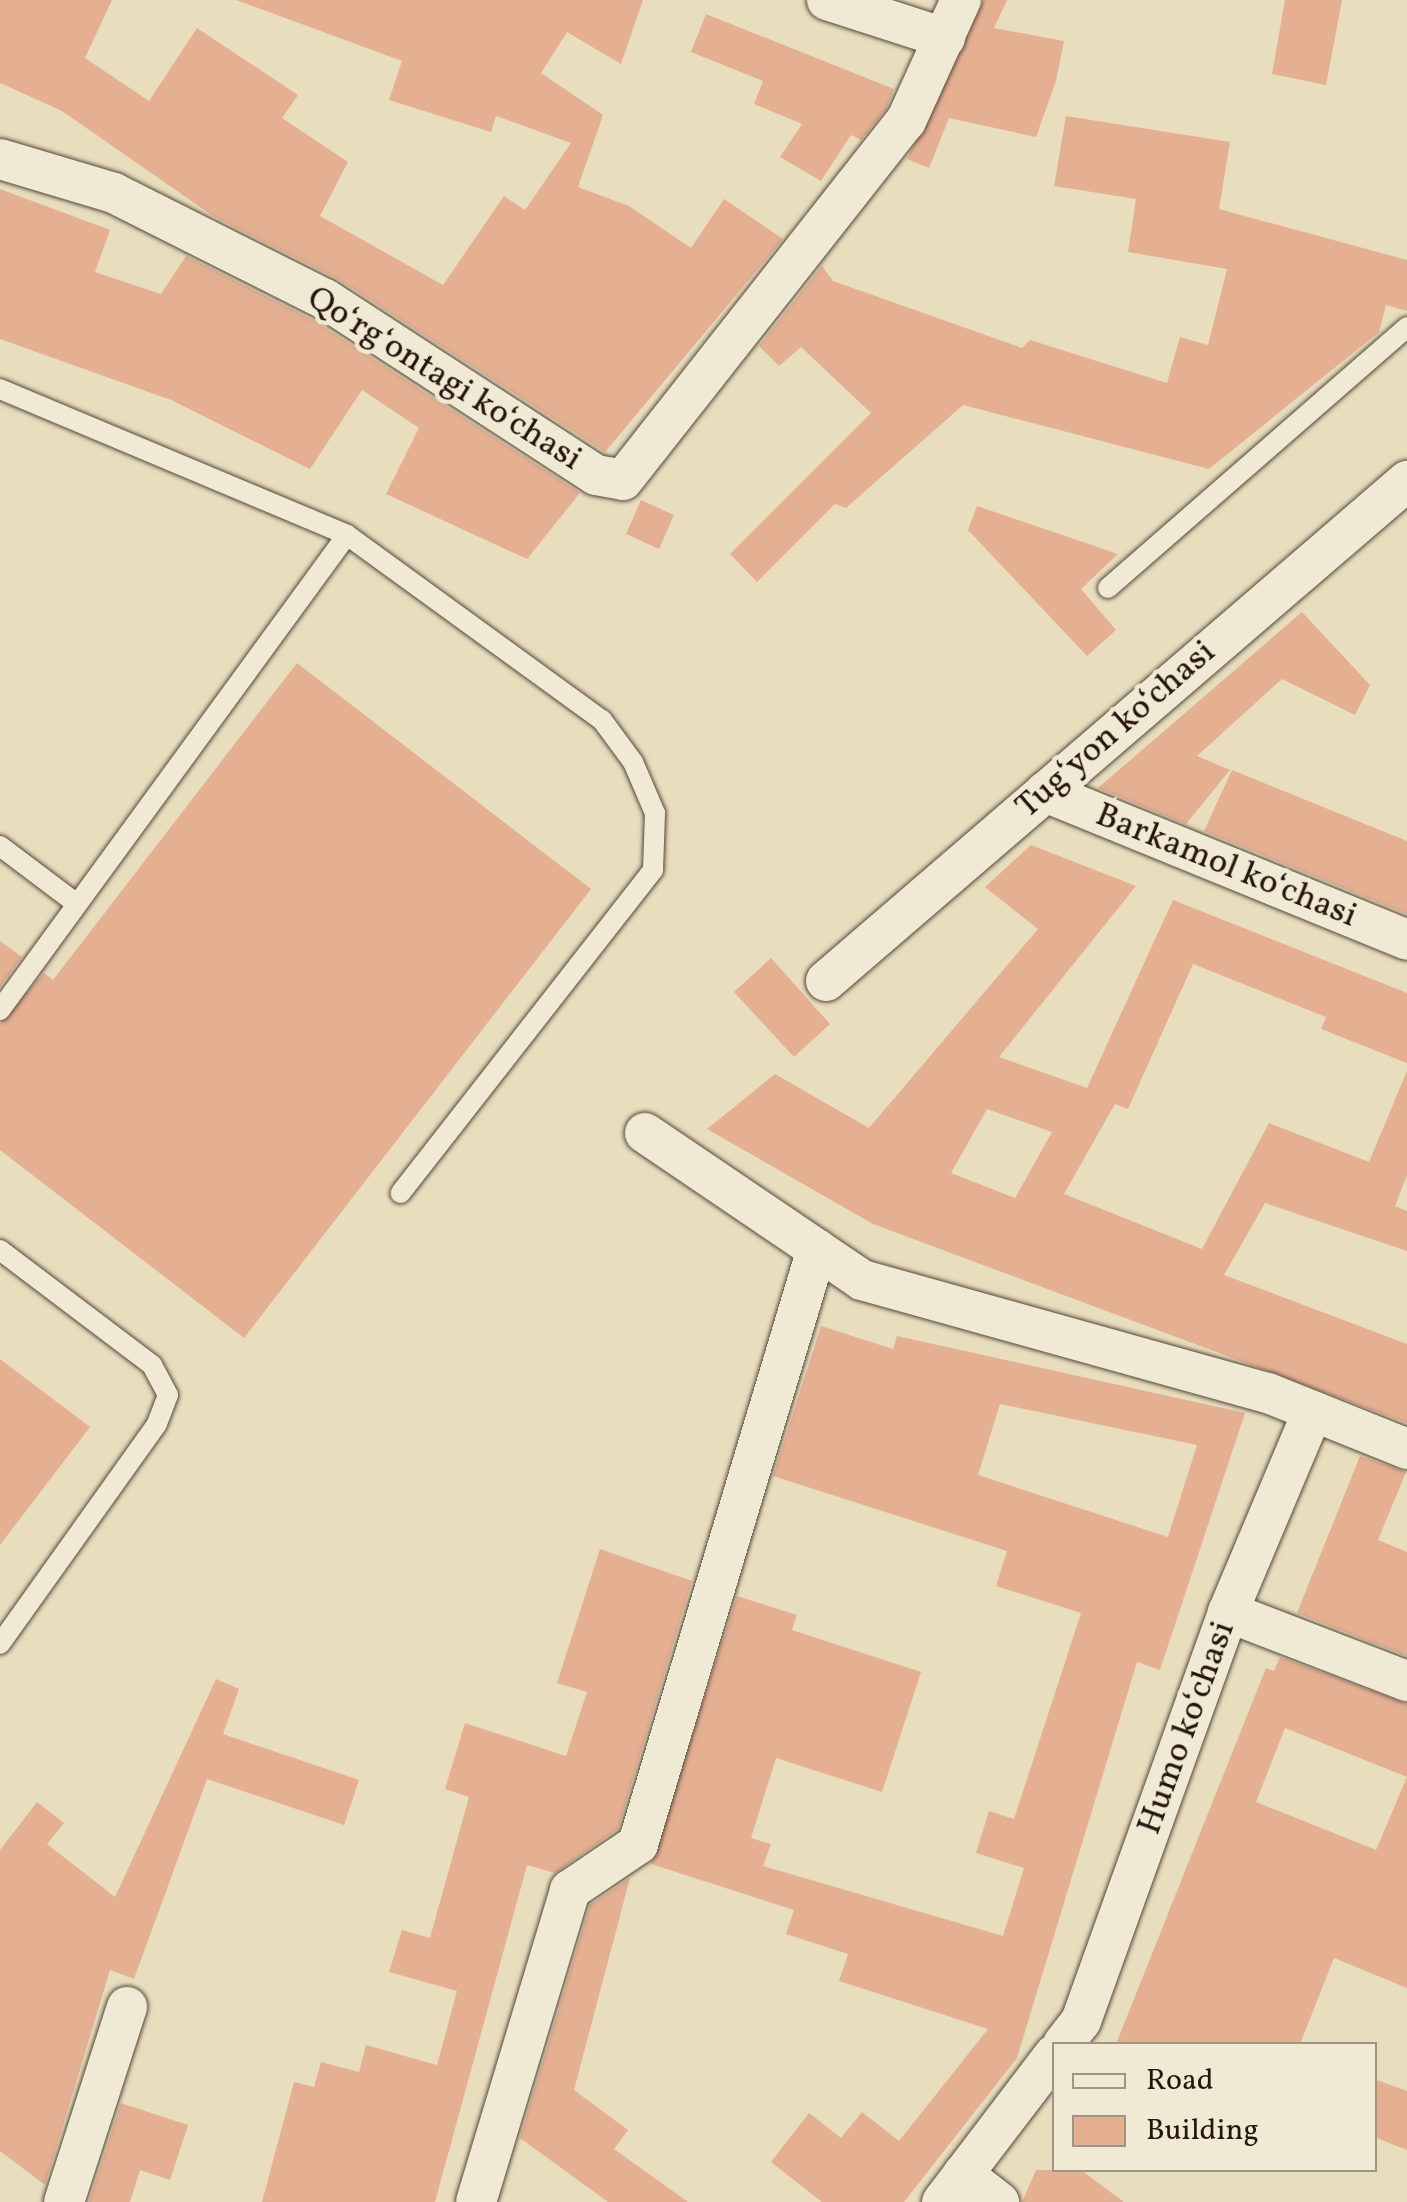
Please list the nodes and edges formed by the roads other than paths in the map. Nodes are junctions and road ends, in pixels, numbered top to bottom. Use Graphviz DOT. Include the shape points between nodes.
graph roads {
  1 [pos="827,0"];
  2 [pos="961,0"];
  3 [pos="945,38"];
  4 [pos="0,158"];
  5 [pos="1407,327"];
  6 [pos="0,389"];
  7 [pos="1407,481"];
  8 [pos="347,535"];
  9 [pos="1108,588"];
  10 [pos="1045,792"];
  11 [pos="0,846"];
  12 [pos="77,904"];
  13 [pos="1407,940"];
  14 [pos="826,981"];
  15 [pos="0,1010"];
  16 [pos="645,1133"];
  17 [pos="401,1193"];
  18 [pos="817,1249"];
  19 [pos="0,1250"];
  20 [pos="1312,1411"];
  21 [pos="1407,1449"];
  22 [pos="1228,1612"];
  23 [pos="0,1644"];
  24 [pos="1407,1681"];
  25 [pos="127,2007"];
  26 [pos="1065,2042"];
  27 [pos="1052,2058"];
  28 [pos="952,2188"];
  29 [pos="64,2202"];
  30 [pos="476,2202"];
  31 [pos="999,2202"];
  1 -- 3 [label="street"];
  2 -- 3 [label="street, Qo‘rg‘ontagi ko‘chasi"];
  3 -- 4 [label="street, Qo‘rg‘ontagi ko‘chasi" via="906,121 623,480 596,475 325,299 114,193"];
  5 -- 9 [label="lane"];
  6 -- 8 [label="lane"];
  7 -- 10 [label="street, Tugʻyon koʻchasi"];
  8 -- 12 [label="lane"];
  8 -- 17 [label="lane" via="602,720 655,813 653,870"];
  10 -- 13 [label="street, Barkamol koʻchasi"];
  10 -- 14 [label="street, Tugʻyon koʻchasi"];
  11 -- 12 [label="lane"];
  12 -- 15 [label="lane"];
  16 -- 18 [label="street"];
  18 -- 20 [label="street" via="862,1280"];
  18 -- 30 [label="street" via="638,1844 570,1890"];
  19 -- 23 [label="lane" via="152,1365 168,1395 157,1424"];
  20 -- 21 [label="street"];
  20 -- 22 [label="street, Humo koʻchasi"];
  22 -- 24 [label="street"];
  22 -- 26 [label="street, Humo koʻchasi" via="1081,2021"];
  25 -- 29 [label="street"];
  27 -- 28 [label="street"];
  28 -- 31 [label="street"];
}
